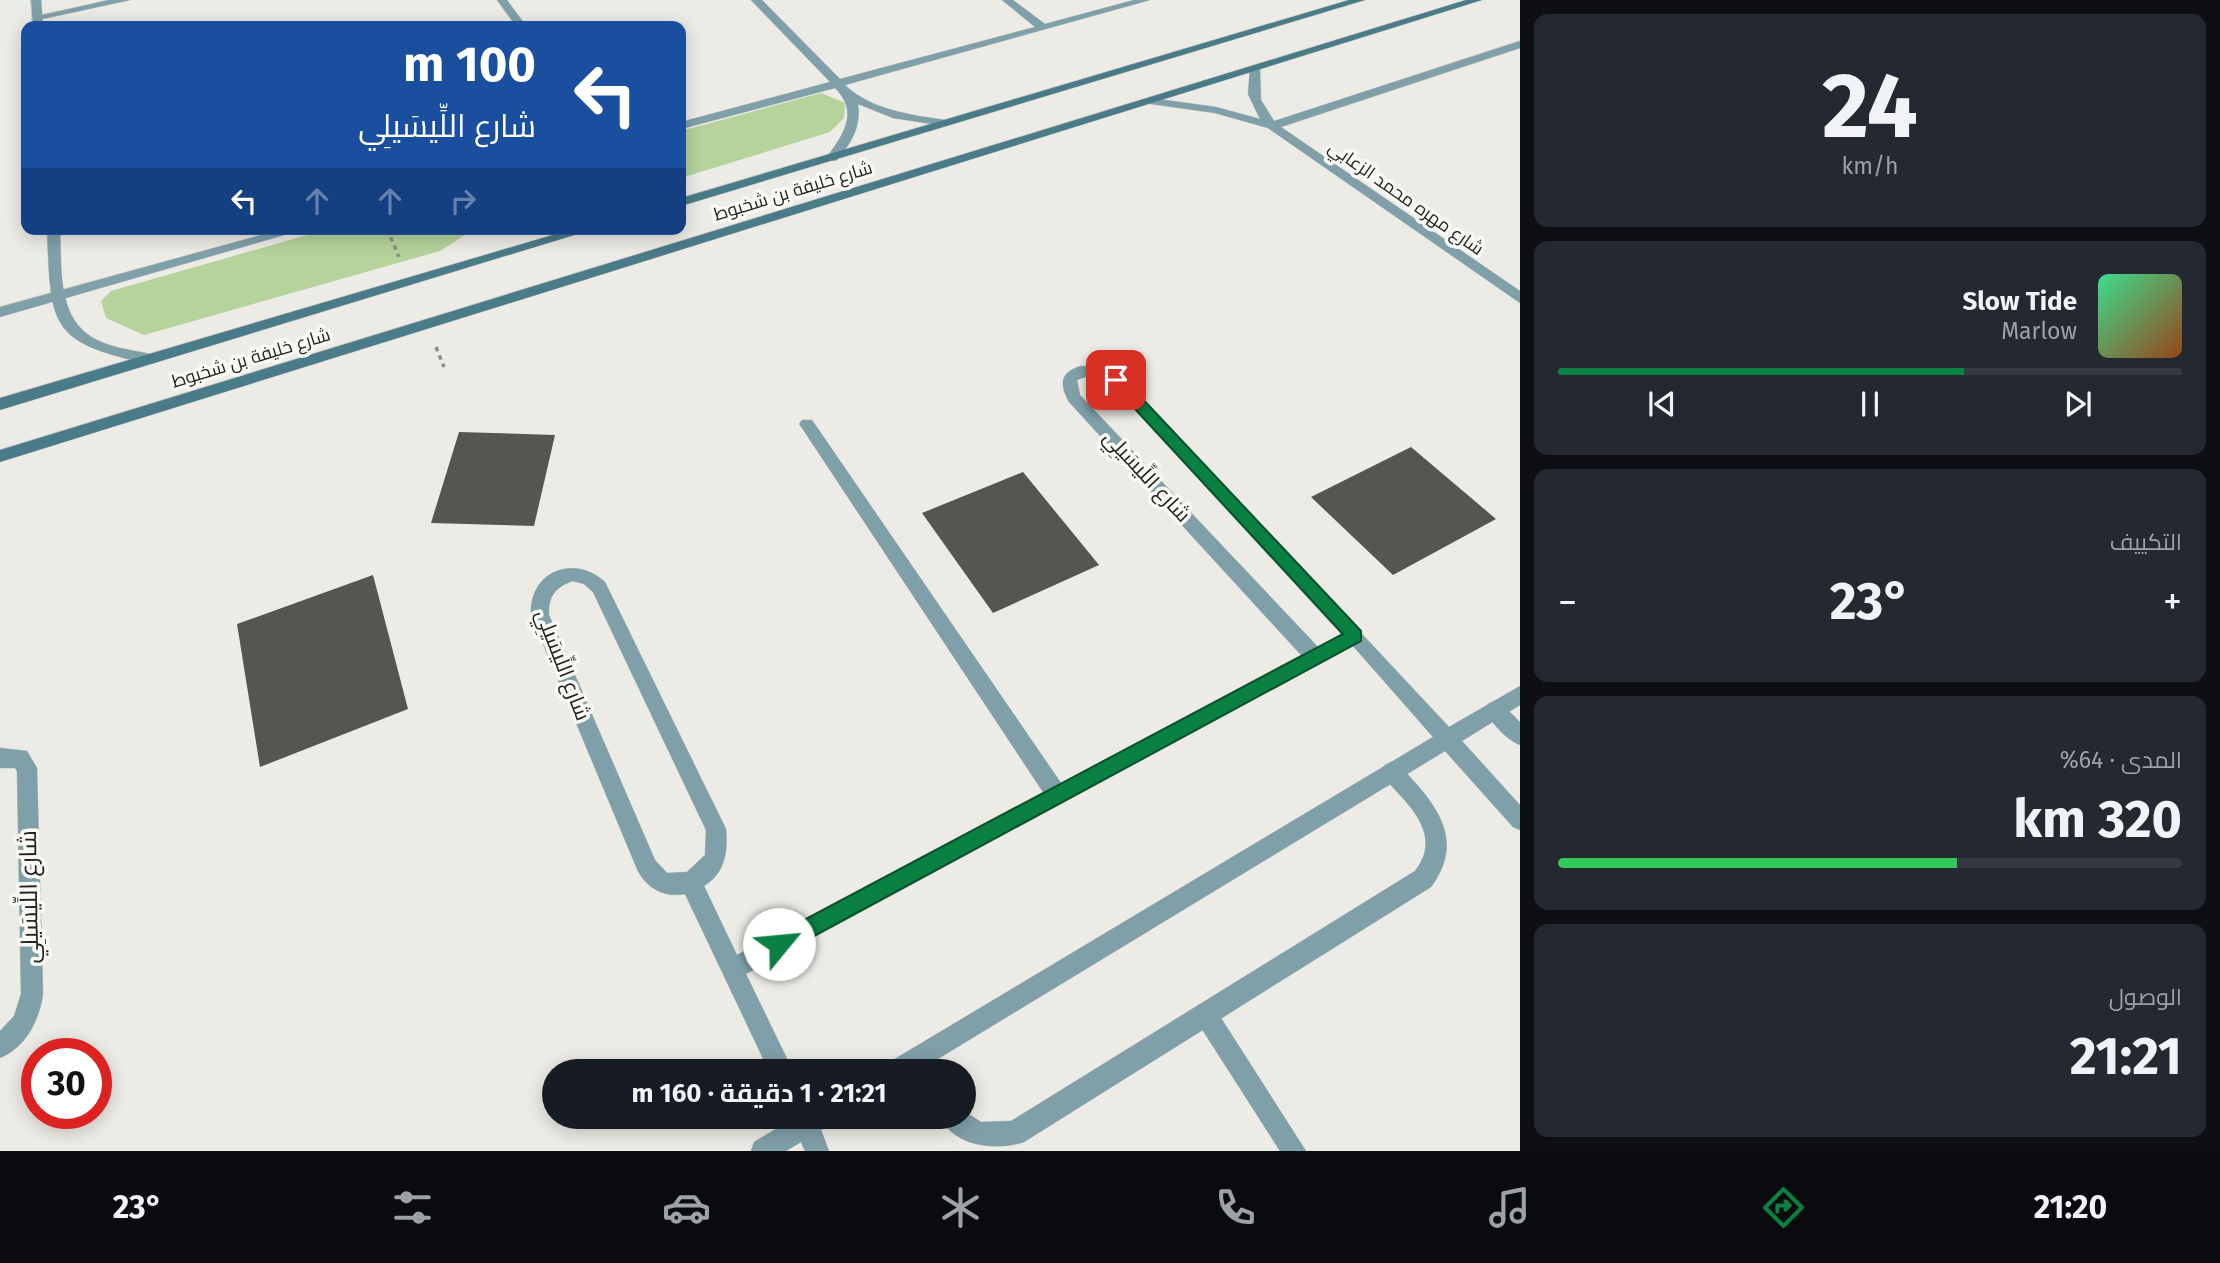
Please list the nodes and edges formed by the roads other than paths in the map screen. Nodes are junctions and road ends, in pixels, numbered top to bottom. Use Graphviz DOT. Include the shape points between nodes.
graph roads {
  1 [pos="36,0"];
  2 [pos="125,0"];
  3 [pos="502,0"];
  4 [pos="756,0"];
  5 [pos="1007,0"];
  6 [pos="1145,0"];
  7 [pos="1360,0"];
  8 [pos="1477,0"];
  9 [pos="38,21"];
  10 [pos="42,21"];
  11 [pos="517,21"];
  12 [pos="1044,28"];
  13 [pos="1520,44"];
  14 [pos="1255,69"];
  15 [pos="839,85"];
  16 [pos="851,97"];
  17 [pos="1151,101"];
  18 [pos="945,123"];
  19 [pos="686,125"];
  20 [pos="1272,127"];
  21 [pos="833,157"];
  22 [pos="686,201"];
  23 [pos="53,235"];
  24 [pos="278,235"];
  25 [pos="568,235"];
  26 [pos="58,297"];
  27 [pos="1520,298"];
  28 [pos="0,312"];
  29 [pos="149,359"];
  30 [pos="0,404"];
  31 [pos="807,424"];
  32 [pos="0,456"];
  33 [pos="1355,636"];
  34 [pos="1316,658"];
  35 [pos="1520,695"];
  36 [pos="1496,710"];
  37 [pos="1520,736"];
  38 [pos="1448,738"];
  39 [pos="0,758"];
  40 [pos="1392,772"];
  41 [pos="1057,795"];
  42 [pos="1520,820"];
  43 [pos="691,883"];
  44 [pos="733,969"];
  45 [pos="1206,1015"];
  46 [pos="0,1046"];
  47 [pos="775,1059"];
  48 [pos="925,1059"];
  49 [pos="795,1129"];
  50 [pos="812,1129"];
  51 [pos="969,1129"];
  52 [pos="763,1151"];
  53 [pos="817,1151"];
  54 [pos="1294,1151"];
  1 -- 9 [label="street"];
  2 -- 10 [label="street"];
  3 -- 11 [label="street"];
  4 -- 15 [label="street"];
  5 -- 12 [label="street"];
  6 -- 12 [label="street"];
  7 -- 18 [label="main road, شارع خليفة بن شخبوط"];
  8 -- 14 [label="main road, شارع خليفة بن شخبوط"];
  12 -- 15 [label="street"];
  13 -- 20 [label="street"];
  14 -- 17 [label="main road, شارع خليفة بن شخبوط"];
  14 -- 20 [label="street, شارع مهره محمد الزعابي" via="1251,95"];
  15 -- 16 [label="street"];
  15 -- 19 [label="street"];
  16 -- 18 [label="street" via="897,116"];
  16 -- 21 [label="street" via="853,131"];
  17 -- 20 [label="street, شارع مهره محمد الزعابي" via="1216,110"];
  17 -- 32 [label="main road, شارع خليفة بن شخبوط"];
  18 -- 21 [label="main road, شارع خليفة بن شخبوط"];
  20 -- 27 [label="street, شارع مهره محمد الزعابي"];
  21 -- 22 [label="main road, شارع خليفة بن شخبوط"];
  23 -- 26 [label="street"];
  24 -- 26 [label="street"];
  25 -- 29 [label="main road, شارع خليفة بن شخبوط"];
  26 -- 28 [label="street"];
  26 -- 29 [label="street" via="66,323 81,341 108,352"];
  29 -- 30 [label="main road, شارع خليفة بن شخبوط"];
  31 -- 41 [label="street"];
  33 -- 34 [label="street"];
  33 -- 34 [label="street, شارع اللِّيسَيلِي" via="1116,380 1104,372 1078,372 1068,388 1074,398"];
  33 -- 38 [label="street, شارع اللِّيسَيلِي"];
  34 -- 41 [label="street"];
  35 -- 36 [label="street"];
  36 -- 37 [label="street"];
  36 -- 38 [label="street"];
  38 -- 40 [label="street"];
  38 -- 42 [label="street, شارع اللِّيسَيلِي"];
  39 -- 46 [label="street, شارع اللِّيسَيلِي" via="20,758 27,768 32,994 23,1024"];
  40 -- 45 [label="street" via="1426,809 1435,826 1438,845 1432,871"];
  40 -- 48 [label="street"];
  41 -- 44 [label="street"];
  43 -- 43 [label="street, شارع اللِّيسَيلِي" via="673,886 653,877 642,858 540,615 538,602 558,578 573,574 589,578 599,587 716,829 717,852 708,871"];
  43 -- 44 [label="street"];
  44 -- 47 [label="street"];
  45 -- 51 [label="street" via="1015,1133 997,1138"];
  45 -- 54 [label="street"];
  49 -- 52 [label="street"];
  50 -- 53 [label="street"];
}
